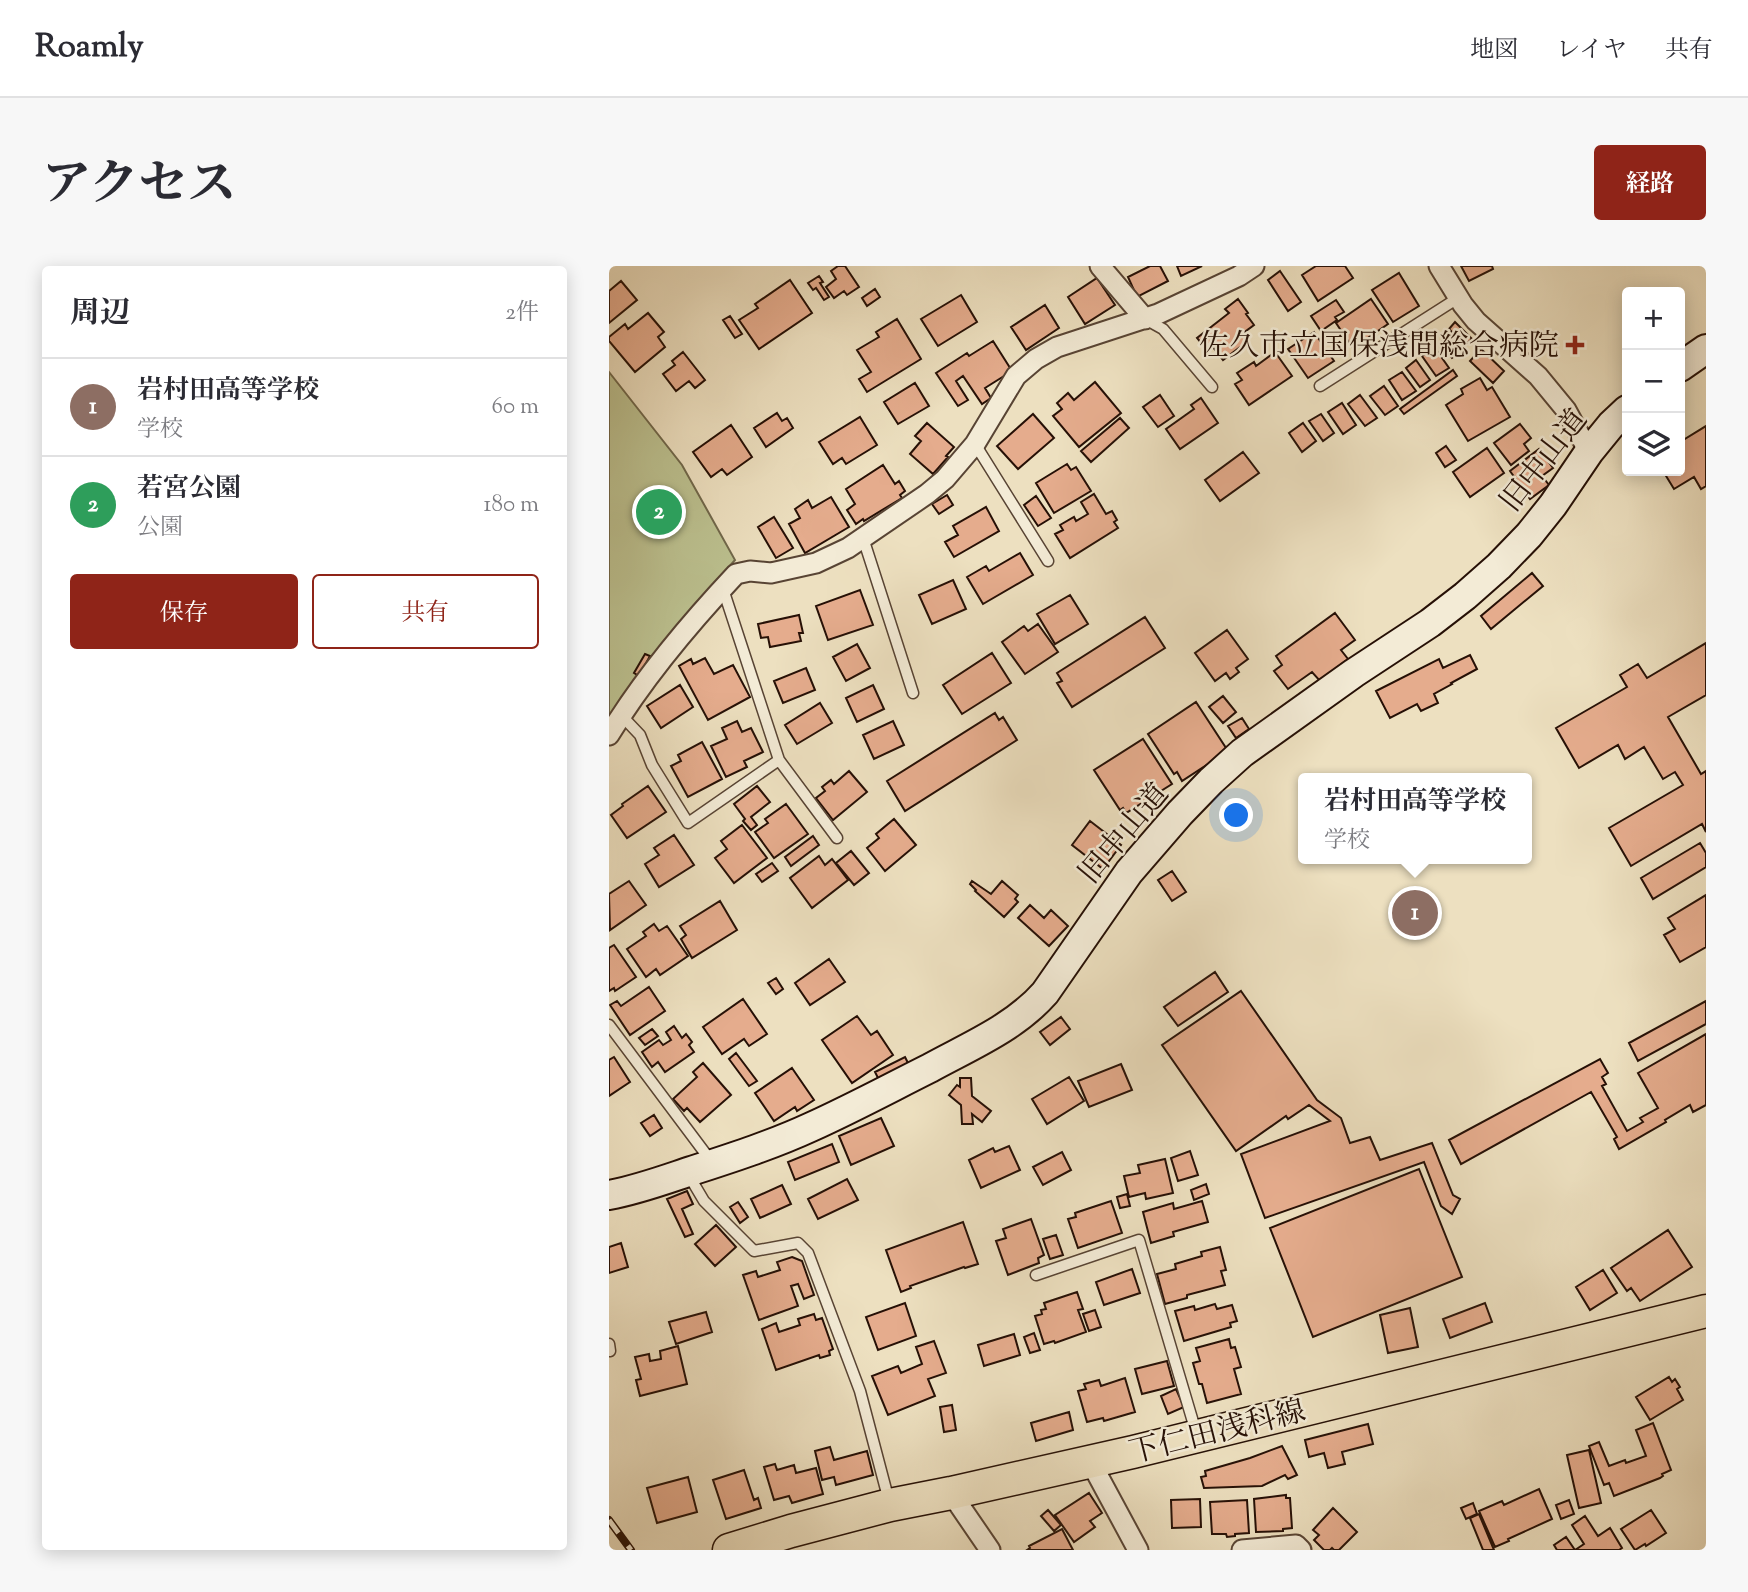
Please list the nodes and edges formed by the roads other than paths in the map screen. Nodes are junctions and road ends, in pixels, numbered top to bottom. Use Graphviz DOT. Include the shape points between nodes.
graph roads {
  1 [pos="1100,266"];
  2 [pos="1254,266"];
  3 [pos="1439,266"];
  4 [pos="1458,298"];
  5 [pos="1145,319"];
  6 [pos="1706,349"];
  7 [pos="1685,364"];
  8 [pos="1320,386"];
  9 [pos="1212,387"];
  10 [pos="1624,413"];
  11 [pos="975,444"];
  12 [pos="1589,452"];
  13 [pos="863,538"];
  14 [pos="1048,561"];
  15 [pos="723,588"];
  16 [pos="913,693"];
  17 [pos="621,715"];
  18 [pos="609,735"];
  19 [pos="779,760"];
  20 [pos="837,838"];
  21 [pos="609,1026"];
  22 [pos="713,1164"];
  23 [pos="687,1173"];
  24 [pos="609,1195"];
  25 [pos="1036,1275"];
  26 [pos="1706,1311"];
  27 [pos="1197,1436"];
  28 [pos="1090,1461"];
  29 [pos="951,1493"];
  30 [pos="890,1505"];
  31 [pos="729,1550"];
  32 [pos="990,1550"];
  33 [pos="1138,1550"];
  34 [pos="1242,1550"];
  35 [pos="1301,1550"];
  1 -- 5 [label="street"];
  2 -- 5 [label="street"];
  3 -- 4 [label="street"];
  4 -- 8 [label="lane"];
  4 -- 12 [label="street" via="1476,321 1538,376 1566,411"];
  5 -- 9 [label="lane" via="1163,329"];
  5 -- 11 [label="street" via="1057,347 1036,359 1016,376"];
  6 -- 7 [label="main road"];
  10 -- 12 [label="main road, 旧中山道"];
  11 -- 13 [label="street" via="945,479"];
  11 -- 14 [label="lane"];
  12 -- 22 [label="main road, 旧中山道" via="1528,535 1465,596 1242,754 1211,781 1129,872 1045,993 1024,1014 871,1098"];
  13 -- 15 [label="street" via="816,563 771,573 736,574"];
  13 -- 16 [label="lane"];
  15 -- 17 [label="street" via="670,648"];
  15 -- 19 [label="lane"];
  17 -- 18 [label="street"];
  17 -- 19 [label="lane" via="640,735 652,765 688,823"];
  19 -- 20 [label="lane"];
  21 -- 22 [label="lane"];
  22 -- 23 [label="main road, 旧中山道"];
  23 -- 24 [label="main road, 旧中山道"];
  23 -- 30 [label="lane" via="704,1201 754,1251 798,1243 808,1253 860,1391"];
  25 -- 27 [label="lane" via="1139,1240"];
  26 -- 27 [label="main road, 下仁田浅科線"];
  27 -- 28 [label="main road, 下仁田浅科線"];
  28 -- 29 [label="main road, 下仁田浅科線"];
  28 -- 33 [label="street"];
  29 -- 30 [label="main road, 下仁田浅科線"];
  29 -- 32 [label="street"];
  30 -- 31 [label="main road, 下仁田浅科線"];
  34 -- 35 [label="street" via="1296,1545"];
}
